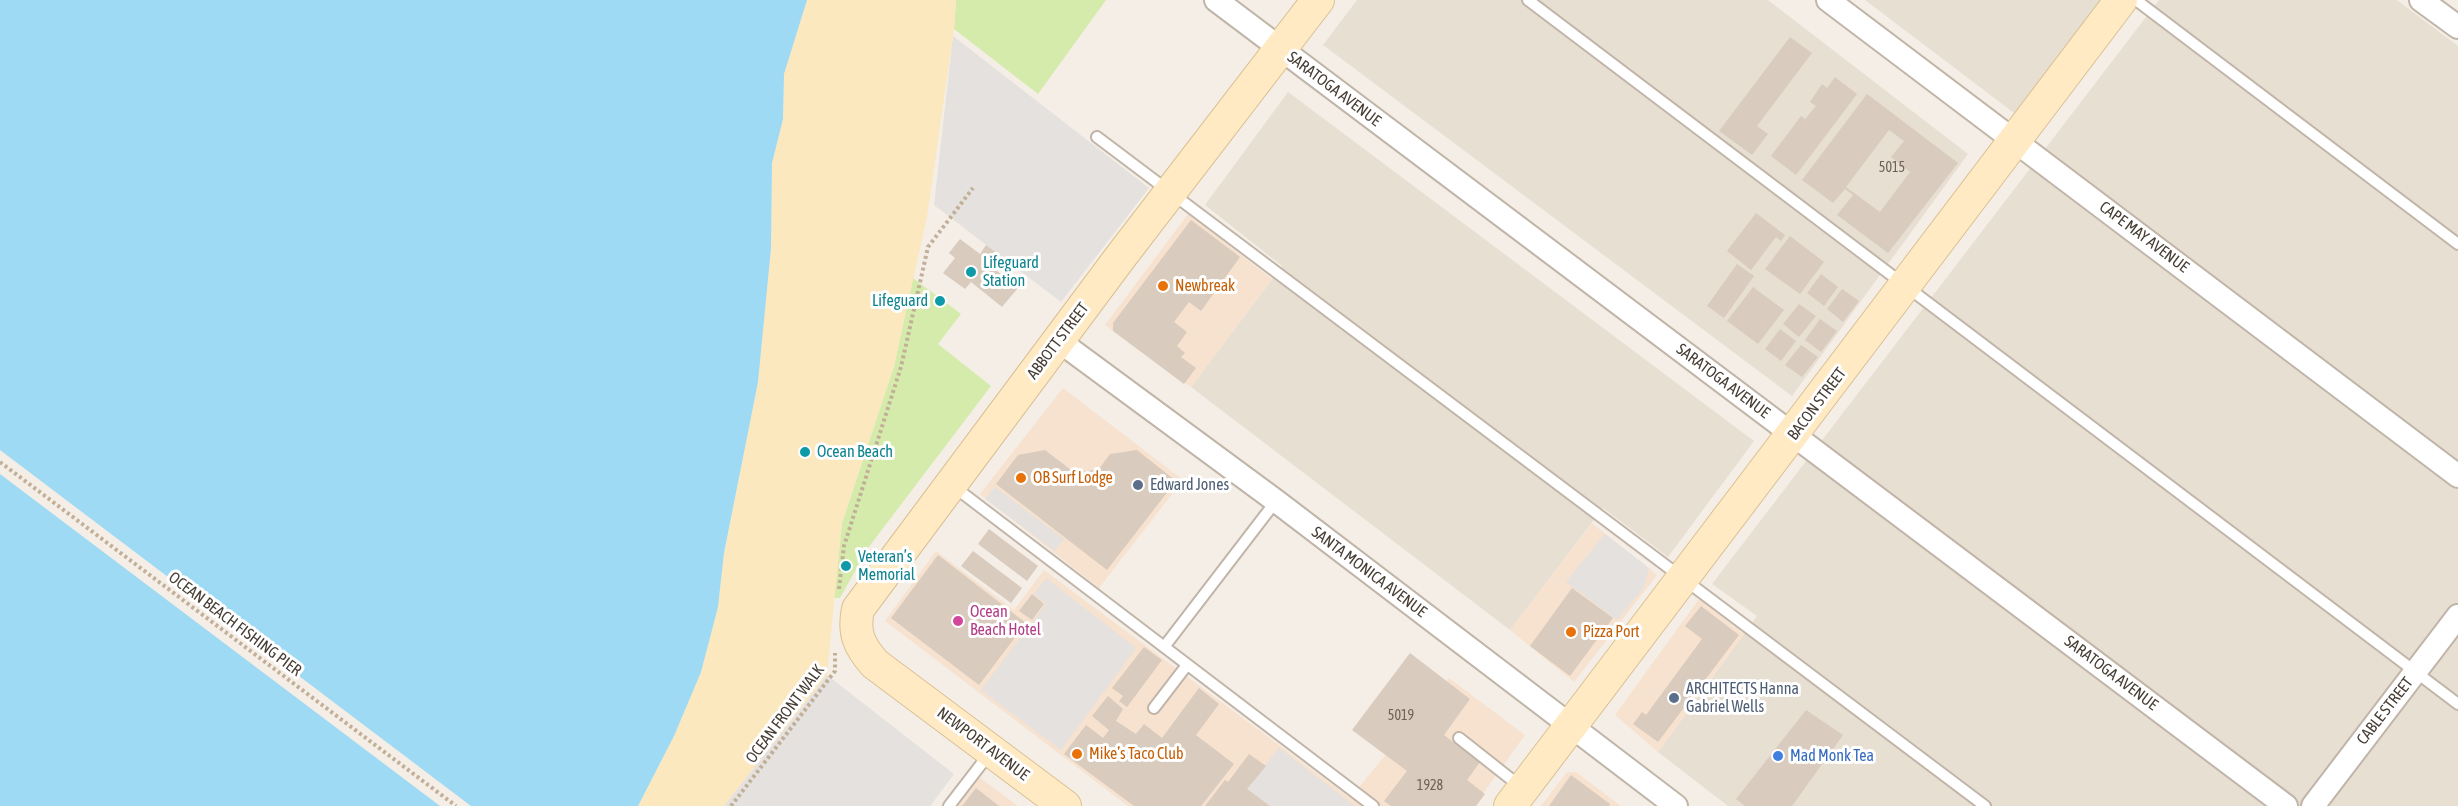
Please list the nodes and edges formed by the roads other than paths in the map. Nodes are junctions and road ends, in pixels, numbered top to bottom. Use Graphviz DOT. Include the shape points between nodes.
graph roads {
  1 [pos="1216,0"];
  2 [pos="1317,0"];
  3 [pos="1528,0"];
  4 [pos="1828,0"];
  5 [pos="2121,0"];
  6 [pos="2136,0"];
  7 [pos="2421,0"];
  8 [pos="2458,27"];
  9 [pos="1281,49"];
  10 [pos="1097,137"];
  11 [pos="2016,140"];
  12 [pos="1171,193"];
  13 [pos="2458,244"];
  14 [pos="1906,286"];
  15 [pos="1059,341"];
  16 [pos="1794,434"];
  17 [pos="2458,476"];
  18 [pos="951,485"];
  19 [pos="1276,501"];
  20 [pos="1684,580"];
  21 [pos="2458,616"];
  22 [pos="1164,647"];
  23 [pos="1187,665"];
  24 [pos="2415,672"];
  25 [pos="900,683"];
  26 [pos="2458,705"];
  27 [pos="1154,708"];
  28 [pos="1571,727"];
  29 [pos="1459,738"];
  30 [pos="992,750"];
  31 [pos="1517,798"];
  32 [pos="949,806"];
  33 [pos="1065,806"];
  34 [pos="1372,806"];
  35 [pos="1676,806"];
  36 [pos="1985,806"];
  37 [pos="2286,806"];
  38 [pos="2313,806"];
  1 -- 9 [label="street, SARATOGA AVENUE"];
  2 -- 9 [label="street, ABBOTT STREET"];
  3 -- 14 [label="lane"];
  4 -- 11 [label="street, CAPE MAY AVENUE"];
  5 -- 11 [label="street, BACON STREET"];
  6 -- 13 [label="lane"];
  7 -- 8 [label="street"];
  9 -- 12 [label="street, ABBOTT STREET"];
  9 -- 16 [label="street, SARATOGA AVENUE"];
  10 -- 12 [label="lane"];
  11 -- 14 [label="street, BACON STREET"];
  11 -- 17 [label="street, CAPE MAY AVENUE"];
  12 -- 15 [label="street, ABBOTT STREET"];
  12 -- 20 [label="lane"];
  14 -- 16 [label="street, BACON STREET"];
  14 -- 24 [label="lane"];
  15 -- 18 [label="street, ABBOTT STREET"];
  15 -- 19 [label="street, SANTA MONICA AVENUE"];
  16 -- 20 [label="street, BACON STREET"];
  16 -- 37 [label="street, SARATOGA AVENUE"];
  18 -- 22 [label="lane"];
  18 -- 25 [label="street, ABBOTT STREET" via="858,609 854,626 858,640 875,664"];
  19 -- 22 [label="lane"];
  19 -- 28 [label="street, SANTA MONICA AVENUE"];
  20 -- 28 [label="street, BACON STREET"];
  20 -- 36 [label="lane"];
  21 -- 24 [label="street, CABLE STREET"];
  22 -- 23 [label="lane"];
  23 -- 27 [label="lane"];
  23 -- 34 [label="lane"];
  24 -- 26 [label="lane"];
  24 -- 38 [label="street, CABLE STREET"];
  25 -- 30 [label="street, NEWPORT AVENUE"];
  28 -- 31 [label="street, BACON STREET"];
  28 -- 35 [label="street, SANTA MONICA AVENUE"];
  29 -- 31 [label="lane"];
  30 -- 32 [label="lane"];
  30 -- 33 [label="street, NEWPORT AVENUE"];
}
